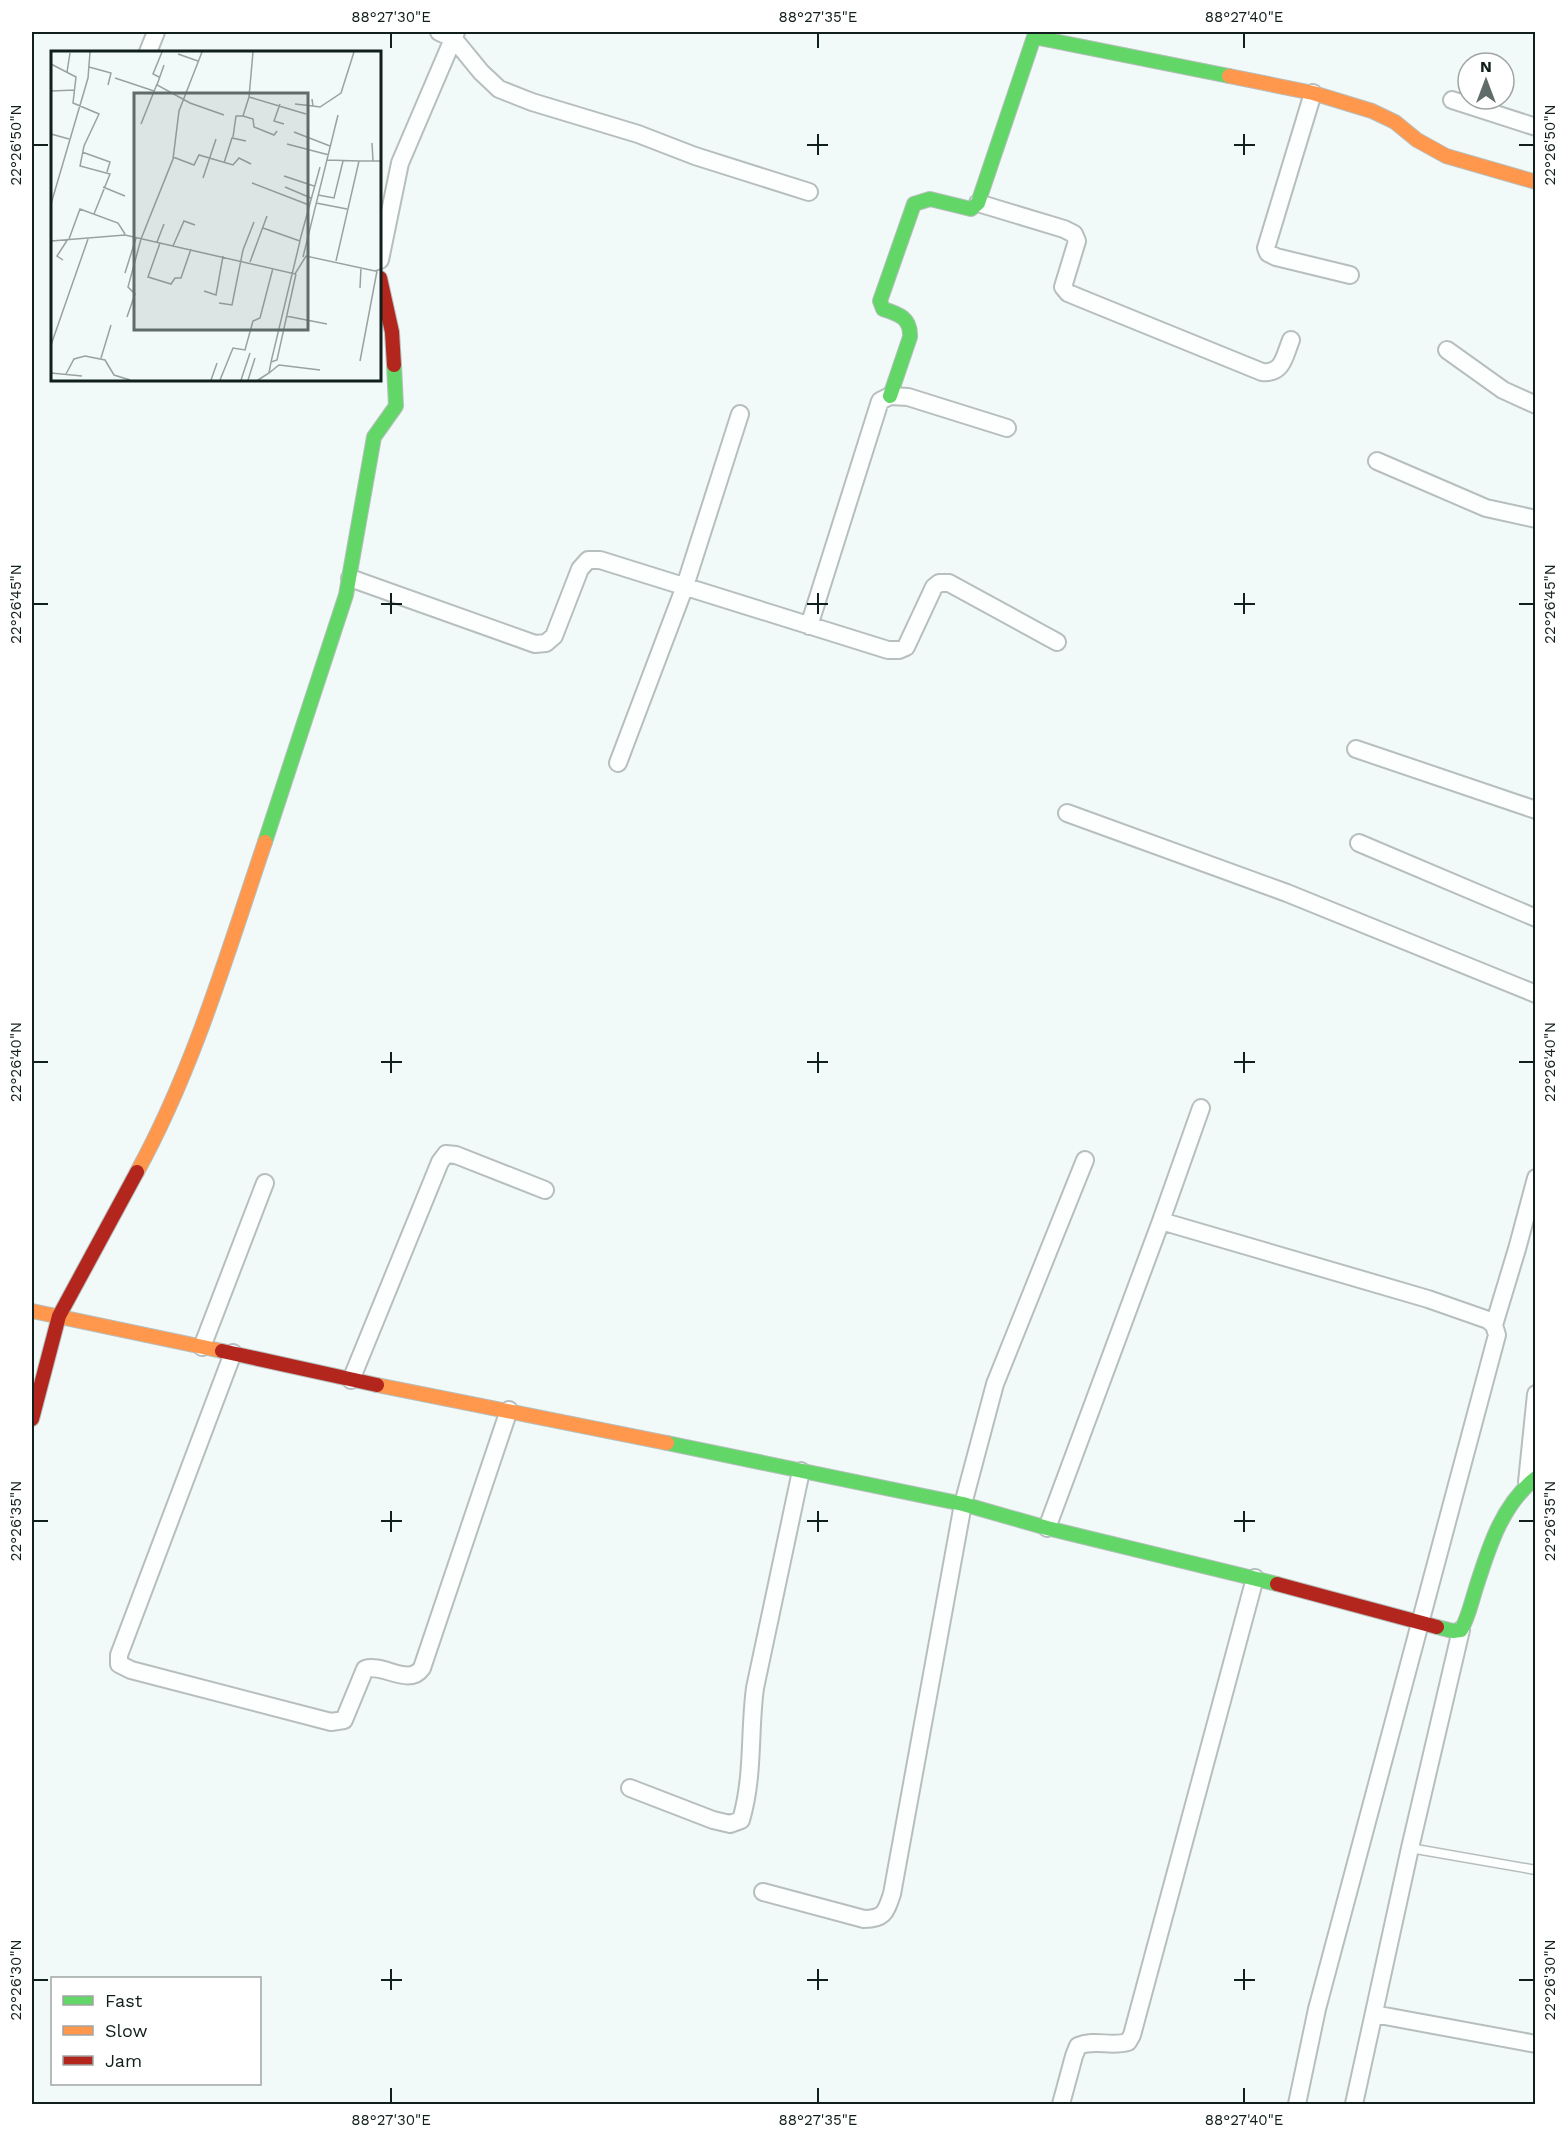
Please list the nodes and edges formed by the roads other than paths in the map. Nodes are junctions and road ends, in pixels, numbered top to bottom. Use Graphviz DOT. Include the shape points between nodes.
graph roads {
  1 [pos="156,32"];
  2 [pos="450,34"];
  3 [pos="1034,34"];
  4 [pos="148,51"];
  5 [pos="1313,93"];
  6 [pos="1452,100"];
  7 [pos="1536,127"];
  8 [pos="1536,182"];
  9 [pos="809,192"];
  10 [pos="978,203"];
  11 [pos="381,255"];
  12 [pos="1350,275"];
  13 [pos="381,282"];
  14 [pos="1291,340"];
  15 [pos="1447,350"];
  16 [pos="890,396"];
  17 [pos="1536,405"];
  18 [pos="740,414"];
  19 [pos="1006,428"];
  20 [pos="1377,461"];
  21 [pos="1536,519"];
  22 [pos="350,578"];
  23 [pos="685,586"];
  24 [pos="809,626"];
  25 [pos="1057,642"];
  26 [pos="1356,749"];
  27 [pos="618,763"];
  28 [pos="1536,810"];
  29 [pos="1067,813"];
  30 [pos="1359,843"];
  31 [pos="1536,918"];
  32 [pos="1536,994"];
  33 [pos="1201,1108"];
  34 [pos="1084,1160"];
  35 [pos="1536,1178"];
  36 [pos="265,1183"];
  37 [pos="545,1190"];
  38 [pos="1161,1221"];
  39 [pos="32,1311"];
  40 [pos="59,1316"];
  41 [pos="1494,1325"];
  42 [pos="202,1347"];
  43 [pos="233,1353"];
  44 [pos="351,1380"];
  45 [pos="1536,1394"];
  46 [pos="508,1410"];
  47 [pos="32,1419"];
  48 [pos="801,1471"];
  49 [pos="1531,1480"];
  50 [pos="963,1504"];
  51 [pos="1047,1528"];
  52 [pos="1255,1578"];
  53 [pos="1420,1622"];
  54 [pos="1451,1630"];
  55 [pos="630,1788"];
  56 [pos="1410,1848"];
  57 [pos="1536,1870"];
  58 [pos="763,1892"];
  59 [pos="1374,2014"];
  60 [pos="1536,2044"];
  61 [pos="1061,2104"];
  62 [pos="1297,2104"];
  63 [pos="1354,2104"];
  1 -- 4 [label="street"];
  2 -- 9 [label="street" via="499,89"];
  2 -- 11 [label="street" via="400,163"];
  3 -- 5 [label="street"];
  3 -- 10 [label="street"];
  5 -- 8 [label="street" via="1372,111 1446,156"];
  5 -- 12 [label="street" via="1266,248 1276,257"];
  6 -- 7 [label="street"];
  10 -- 14 [label="street" via="1074,234 1077,241 1063,287 1085,300 1262,372 1279,369"];
  10 -- 16 [label="street" via="971,209 958,209 926,197 914,204 880,301 883,309 906,319 912,328"];
  13 -- 22 [label="street" via="392,332 396,405 374,436"];
  15 -- 17 [label="street" via="1503,390"];
  16 -- 19 [label="street" via="908,397"];
  16 -- 24 [label="street" via="880,400"];
  18 -- 23 [label="street"];
  20 -- 21 [label="street" via="1486,508"];
  22 -- 23 [label="street" via="535,644 546,643 554,636 580,569 588,560 600,560"];
  22 -- 40 [label="street" via="193,1053 145,1158"];
  23 -- 24 [label="street"];
  23 -- 27 [label="street"];
  24 -- 25 [label="street" via="899,650 906,647 934,586 949,583"];
  26 -- 28 [label="street"];
  29 -- 32 [label="street" via="1287,893"];
  30 -- 31 [label="street"];
  33 -- 38 [label="street"];
  34 -- 50 [label="street" via="995,1384"];
  35 -- 41 [label="street"];
  36 -- 42 [label="street"];
  37 -- 44 [label="street" via="446,1154"];
  38 -- 41 [label="street" via="1428,1299 1477,1315"];
  38 -- 51 [label="street"];
  39 -- 40 [label="street"];
  40 -- 42 [label="street"];
  40 -- 47 [label="street"];
  41 -- 53 [label="street" via="1495,1345"];
  42 -- 43 [label="street"];
  43 -- 44 [label="street"];
  43 -- 46 [label="street" via="119,1655 119,1664 331,1722 344,1720 365,1669 411,1676 422,1668"];
  44 -- 46 [label="street"];
  45 -- 49 [label="street"];
  46 -- 48 [label="street"];
  48 -- 50 [label="street"];
  48 -- 55 [label="street" via="755,1688 750,1777 741,1820 730,1824 713,1820"];
  49 -- 54 [label="street" via="1510,1503 1501,1521 1464,1625"];
  50 -- 51 [label="street"];
  50 -- 58 [label="street" via="886,1911 876,1919 864,1919"];
  51 -- 52 [label="street"];
  52 -- 53 [label="street"];
  52 -- 61 [label="street" via="1131,2035 1128,2042 1118,2045 1088,2042 1078,2046"];
  53 -- 54 [label="street"];
  53 -- 62 [label="street" via="1317,2009"];
  54 -- 56 [label="street"];
  56 -- 57 [label="lane"];
  56 -- 59 [label="street"];
  59 -- 60 [label="street"];
  59 -- 63 [label="street"];
}
